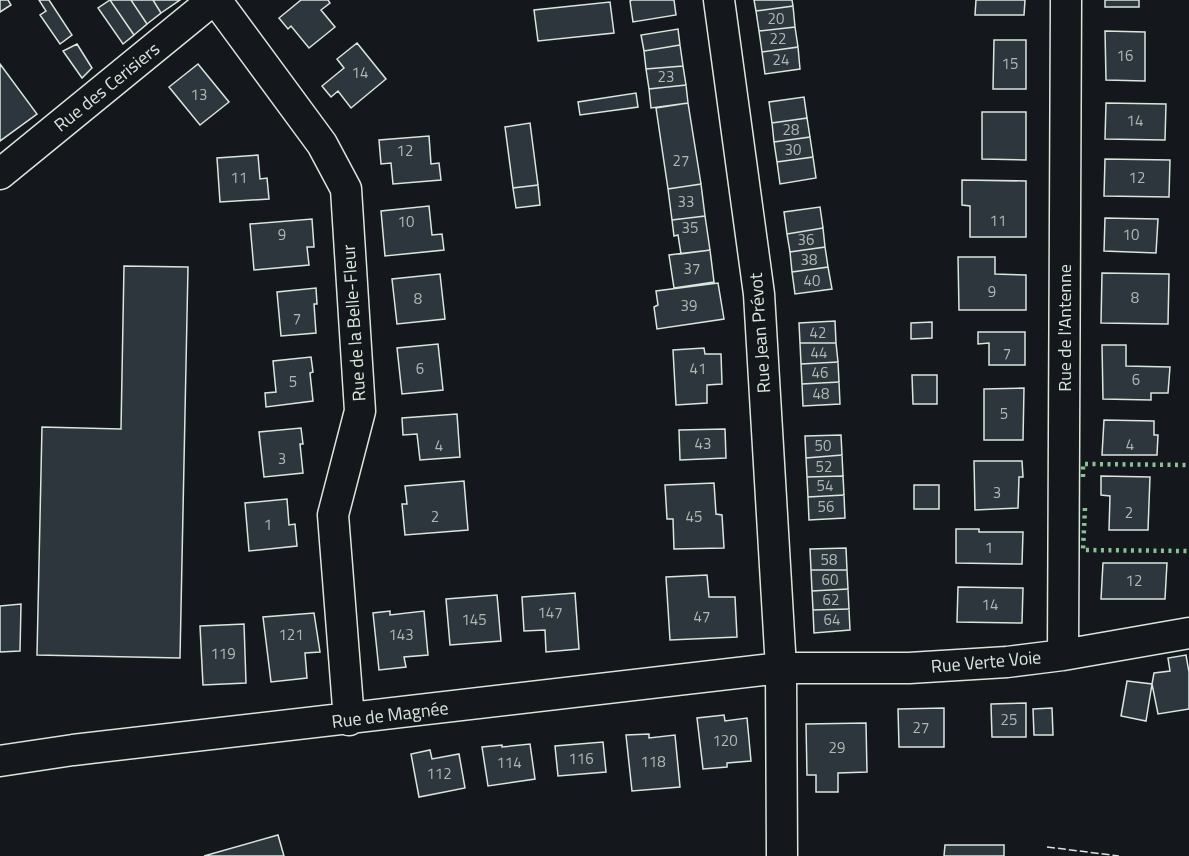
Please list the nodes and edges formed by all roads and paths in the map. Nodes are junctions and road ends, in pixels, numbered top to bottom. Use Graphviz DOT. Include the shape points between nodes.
graph roads {
  1 [pos="214,0"];
  2 [pos="719,0"];
  3 [pos="1066,0"];
  4 [pos="0,174"];
  5 [pos="1189,633"];
  6 [pos="1063,655"];
  7 [pos="781,668"];
  8 [pos="349,720"];
  9 [pos="0,761"];
  10 [pos="782,856"];
  1 -- 4 [label="street, Rue des Cerisiers"];
  1 -- 8 [label="street, Rue de la Belle-Fleur" via="322,144 346,189 360,411 333,515"];
  2 -- 7 [label="street, Rue Jean Prévot" via="759,294"];
  3 -- 6 [label="street, Rue de l'Antenne"];
  5 -- 6 [label="street, Rue Verte Voie"];
  6 -- 7 [label="street, Rue Verte Voie" via="909,668"];
  7 -- 8 [label="street, Rue de Magnée"];
  7 -- 10 [label="street, Rue Jean Prévot"];
  8 -- 9 [label="street, Rue de Magnée"];
}
